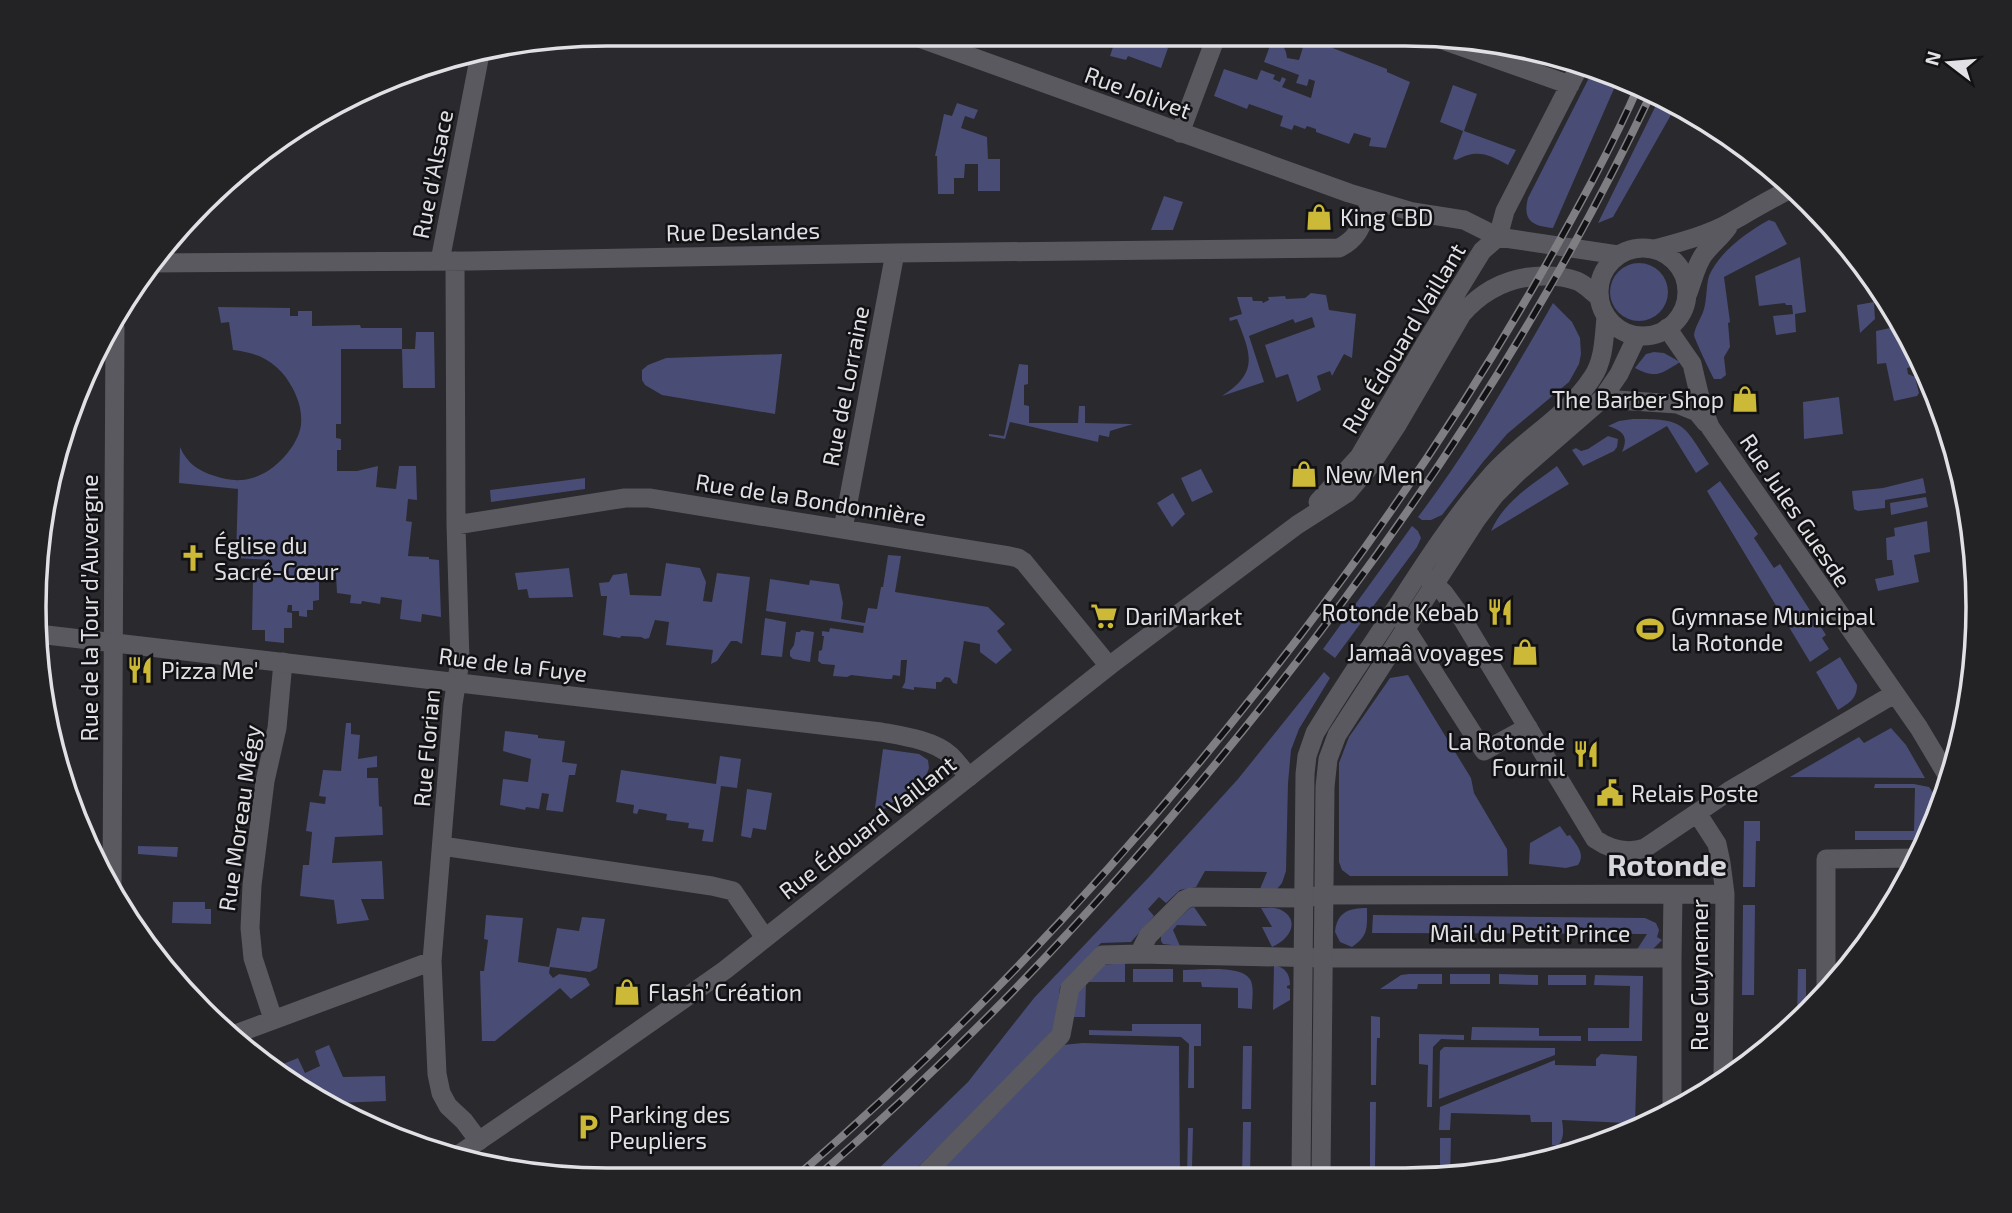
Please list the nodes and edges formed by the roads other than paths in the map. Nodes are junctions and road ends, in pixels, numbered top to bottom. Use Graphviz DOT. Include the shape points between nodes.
graph roads {
  1 [pos="941,46"];
  2 [pos="1213,46"];
  3 [pos="1469,49"];
  4 [pos="479,61"];
  5 [pos="1576,72"];
  6 [pos="1570,85"];
  7 [pos="1180,133"];
  8 [pos="1783,193"];
  9 [pos="1371,200"];
  10 [pos="1730,223"];
  11 [pos="1498,237"];
  12 [pos="1655,249"];
  13 [pos="895,253"];
  14 [pos="1618,255"];
  15 [pos="448,261"];
  16 [pos="163,263"];
  17 [pos="1687,296"];
  18 [pos="1599,297"];
  19 [pos="1606,317"];
  20 [pos="1667,328"];
  21 [pos="1637,336"];
  22 [pos="115,337"];
  23 [pos="1602,400"];
  24 [pos="1710,427"];
  25 [pos="456,525"];
  26 [pos="1297,525"];
  27 [pos="843,529"];
  28 [pos="1427,578"];
  29 [pos="1397,606"];
  30 [pos="1406,629"];
  31 [pos="47,635"];
  32 [pos="113,643"];
  33 [pos="283,662"];
  34 [pos="1109,666"];
  35 [pos="457,682"];
  36 [pos="1894,694"];
  37 [pos="1528,727"];
  38 [pos="1943,768"];
  39 [pos="970,776"];
  40 [pos="1697,813"];
  41 [pos="442,846"];
  42 [pos="1907,858"];
  43 [pos="112,871"];
  44 [pos="1725,894"];
  45 [pos="1324,895"];
  46 [pos="1673,895"];
  47 [pos="1303,898"];
  48 [pos="765,938"];
  49 [pos="1139,954"];
  50 [pos="1302,957"];
  51 [pos="1324,958"];
  52 [pos="1672,958"];
  53 [pos="432,961"];
  54 [pos="1826,977"];
  55 [pos="274,1020"];
  56 [pos="242,1032"];
  57 [pos="1723,1069"];
  58 [pos="1672,1100"];
  59 [pos="479,1141"];
  60 [pos="466,1149"];
  61 [pos="931,1168"];
  62 [pos="1301,1168"];
  63 [pos="1321,1168"];
  1 -- 7 [label="street, Rue Jolivet"];
  2 -- 7 [label="street"];
  3 -- 6 [label="street"];
  4 -- 15 [label="street, Rue d'Alsace"];
  5 -- 6 [label="street"];
  6 -- 11 [label="street" via="1505,211"];
  7 -- 9 [label="street, Rue Jolivet"];
  8 -- 10 [label="street"];
  9 -- 11 [label="street, Rue Jolivet" via="1464,220"];
  9 -- 13 [label="street, Rue Deslandes" via="1357,234 1339,248"];
  10 -- 12 [label="street"];
  10 -- 17 [label="street" via="1704,255"];
  11 -- 14 [label="street, Rue Édouard Vaillant"];
  11 -- 26 [label="street, Rue Édouard Vaillant" via="1482,251 1359,457"];
  12 -- 14 [label="street" via="1642,247"];
  12 -- 17 [label="street" via="1679,267"];
  13 -- 15 [label="street, Rue Deslandes"];
  13 -- 27 [label="street, Rue de Lorraine"];
  14 -- 18 [label="street" via="1602,274"];
  15 -- 16 [label="street, Rue Deslandes"];
  15 -- 25 [label="street, Rue Florian"];
  17 -- 20 [label="street" via="1683,311"];
  18 -- 19 [label="street"];
  18 -- 26 [label="street, Rue Édouard Vaillant" via="1579,282 1548,276 1518,278 1488,291 1462,314 1361,477 1347,493"];
  19 -- 21 [label="street"];
  19 -- 28 [label="street" via="1604,345 1590,382 1488,478 1437,544"];
  20 -- 21 [label="street"];
  20 -- 24 [label="street, Rue Jules Guesde" via="1692,364"];
  21 -- 23 [label="street"];
  22 -- 32 [label="street, Rue de la Tour d'Auvergne"];
  23 -- 24 [label="street" via="1677,404 1697,412"];
  23 -- 28 [label="street" via="1495,495"];
  24 -- 36 [label="street, Rue Jules Guesde"];
  25 -- 27 [label="street, Rue de la Bondonnière" via="649,498"];
  25 -- 35 [label="street, Rue Florian"];
  26 -- 34 [label="street, Rue Édouard Vaillant"];
  27 -- 34 [label="street, Rue de la Bondonnière" via="1018,558"];
  28 -- 29 [label="street"];
  28 -- 30 [label="street"];
  28 -- 37 [label="street" via="1460,615"];
  29 -- 30 [label="street"];
  29 -- 47 [label="street" via="1315,733 1307,756"];
  30 -- 37 [label="street" via="1483,751"];
  30 -- 45 [label="street" via="1336,735 1328,759"];
  31 -- 32 [label="street, Rue de la Fuye"];
  32 -- 33 [label="street, Rue de la Fuye"];
  32 -- 43 [label="street, Rue de la Tour d'Auvergne"];
  33 -- 35 [label="street, Rue de la Fuye"];
  33 -- 55 [label="street, Rue Moreau Mégy" via="250,928 253,958"];
  34 -- 39 [label="street, Rue Édouard Vaillant"];
  35 -- 39 [label="street, Rue de la Fuye" via="898,735 944,751"];
  35 -- 41 [label="street, Rue Florian"];
  36 -- 38 [label="street, Rue Jules Guesde"];
  36 -- 40 [label="street"];
  37 -- 40 [label="street" via="1595,839 1605,847 1645,848"];
  39 -- 48 [label="street, Rue Édouard Vaillant"];
  40 -- 44 [label="street, Rue Guynemer" via="1717,844"];
  41 -- 48 [label="street" via="733,891"];
  41 -- 53 [label="street, Rue Florian"];
  42 -- 54 [label="street" via="1826,859"];
  44 -- 46 [label="street, Mail du Petit Prince"];
  44 -- 57 [label="street, Rue Guynemer"];
  45 -- 46 [label="street, Mail du Petit Prince"];
  45 -- 47 [label="street, Mail du Petit Prince"];
  45 -- 51 [label="street"];
  46 -- 52 [label="street"];
  47 -- 49 [label="street, Mail du Petit Prince" via="1191,897 1148,936"];
  47 -- 50 [label="street"];
  48 -- 59 [label="street, Rue Édouard Vaillant"];
  49 -- 50 [label="street, Mail du Petit Prince"];
  49 -- 61 [label="street, Mail du Petit Prince" via="1101,955 1070,988 1061,1035"];
  50 -- 51 [label="street, Mail du Petit Prince"];
  50 -- 62 [label="street"];
  51 -- 52 [label="street, Mail du Petit Prince"];
  51 -- 63 [label="street"];
  52 -- 58 [label="street, Rue Guynemer"];
  53 -- 55 [label="street"];
  53 -- 59 [label="street, Rue Florian" via="441,1093"];
  55 -- 56 [label="street"];
  59 -- 60 [label="street, Rue Édouard Vaillant"];
}
